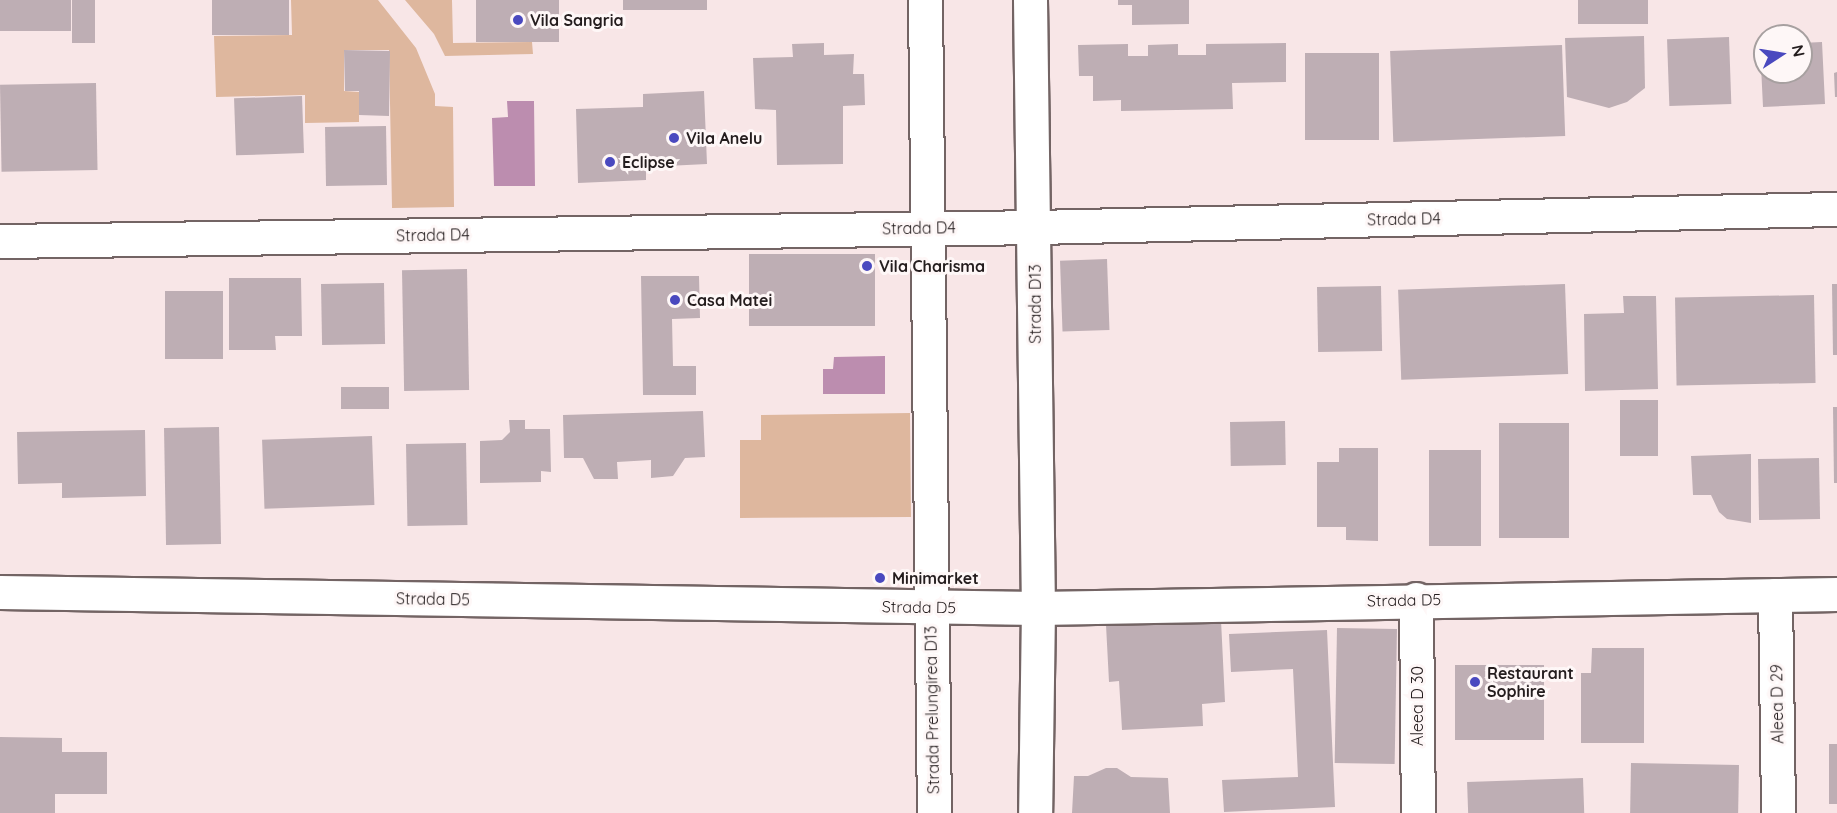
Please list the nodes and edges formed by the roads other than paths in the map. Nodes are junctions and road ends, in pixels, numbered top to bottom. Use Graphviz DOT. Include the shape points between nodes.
graph roads {
  1 [pos="924,0"];
  2 [pos="1030,0"];
  3 [pos="1837,209"];
  4 [pos="1035,227"];
  5 [pos="927,228"];
  6 [pos="0,241"];
  7 [pos="0,592"];
  8 [pos="1837,594"];
  9 [pos="1775,595"];
  10 [pos="1416,599"];
  11 [pos="931,608"];
  12 [pos="1038,608"];
  13 [pos="934,813"];
  14 [pos="1035,813"];
  15 [pos="1418,813"];
  16 [pos="1778,813"];
  1 -- 5 [label="street"];
  2 -- 4 [label="street, Strada D13"];
  3 -- 4 [label="street, Strada D4"];
  4 -- 5 [label="street, Strada D4"];
  4 -- 12 [label="street, Strada D13"];
  5 -- 6 [label="street, Strada D4"];
  5 -- 11 [label="street"];
  7 -- 11 [label="street, Strada D5"];
  8 -- 9 [label="street, Strada D5"];
  9 -- 10 [label="street, Strada D5"];
  9 -- 16 [label="street, Aleea D 29"];
  10 -- 12 [label="street, Strada D5"];
  10 -- 15 [label="street, Aleea D 30"];
  11 -- 12 [label="street, Strada D5"];
  11 -- 13 [label="street, Strada Prelungirea D13"];
  12 -- 14 [label="street"];
}
